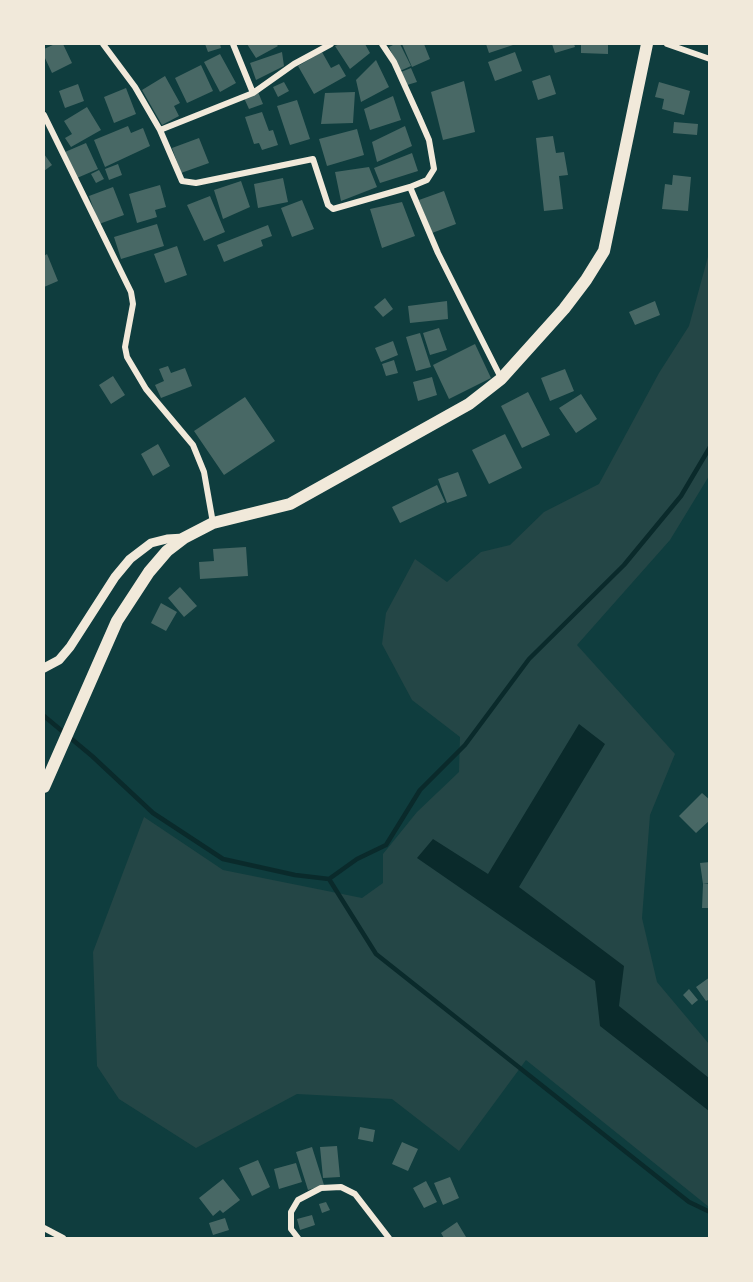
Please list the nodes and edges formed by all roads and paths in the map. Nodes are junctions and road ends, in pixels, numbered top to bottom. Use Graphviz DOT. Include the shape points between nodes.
graph roads {
  1 [pos="103,44"];
  2 [pos="233,44"];
  3 [pos="331,44"];
  4 [pos="382,44"];
  5 [pos="648,44"];
  6 [pos="667,44"];
  7 [pos="710,59"];
  8 [pos="254,93"];
  9 [pos="44,115"];
  10 [pos="159,130"];
  11 [pos="410,187"];
  12 [pos="501,379"];
  13 [pos="213,523"];
  14 [pos="184,538"];
  15 [pos="44,668"];
  16 [pos="44,787"];
  17 [pos="44,1228"];
  18 [pos="63,1239"];
  19 [pos="298,1239"];
  20 [pos="389,1239"];
  1 -- 10 [label="street" via="135,87"];
  2 -- 8 [label="street"];
  3 -- 8 [label="street"];
  4 -- 11 [label="street" via="429,140 434,169 427,180"];
  5 -- 12 [label="main road" via="604,251 564,309"];
  6 -- 7 [label="street"];
  8 -- 10 [label="street"];
  9 -- 13 [label="street" via="131,292 127,357 146,388 193,445 204,472"];
  10 -- 11 [label="street" via="179,177 187,184 307,158 313,159 328,205 333,209"];
  11 -- 12 [label="street"];
  12 -- 13 [label="main road" via="469,404 290,504"];
  13 -- 14 [label="main road"];
  14 -- 15 [label="street" via="151,543 130,559 59,660"];
  14 -- 16 [label="main road" via="149,572 117,621"];
  17 -- 18 [label="street"];
  19 -- 20 [label="street" via="291,1229 291,1212 298,1200 321,1188 340,1187 355,1194"];
}
